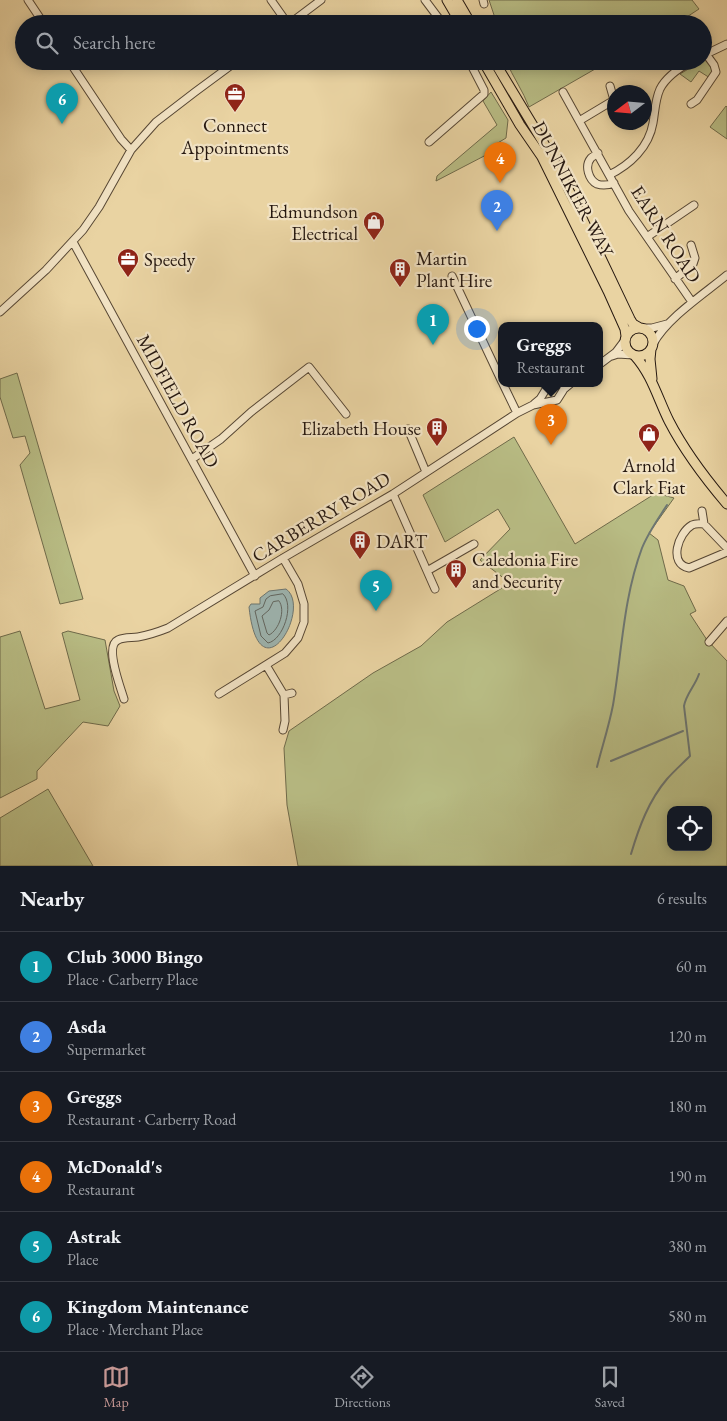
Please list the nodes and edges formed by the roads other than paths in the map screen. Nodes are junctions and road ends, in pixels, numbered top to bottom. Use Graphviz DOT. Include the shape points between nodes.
graph roads {
  1 [pos="28,0"];
  2 [pos="271,0"];
  3 [pos="322,0"];
  4 [pos="425,0"];
  5 [pos="447,0"];
  6 [pos="457,0"];
  7 [pos="38,15"];
  8 [pos="282,15"];
  9 [pos="301,15"];
  10 [pos="436,15"];
  11 [pos="456,15"];
  12 [pos="466,15"];
  13 [pos="727,44"];
  14 [pos="712,52"];
  15 [pos="712,63"];
  16 [pos="75,70"];
  17 [pos="225,70"];
  18 [pos="474,70"];
  19 [pos="488,70"];
  20 [pos="499,70"];
  21 [pos="679,70"];
  22 [pos="563,92"];
  23 [pos="607,104"];
  24 [pos="691,104"];
  25 [pos="579,121"];
  26 [pos="429,142"];
  27 [pos="131,150"];
  28 [pos="598,154"];
  29 [pos="609,175"];
  30 [pos="614,183"];
  31 [pos="694,206"];
  32 [pos="647,237"];
  33 [pos="73,242"];
  34 [pos="691,245"];
  35 [pos="727,275"];
  36 [pos="452,276"];
  37 [pos="675,279"];
  38 [pos="692,302"];
  39 [pos="0,312"];
  40 [pos="668,324"];
  41 [pos="642,328"];
  42 [pos="625,338"];
  43 [pos="652,347"];
  44 [pos="634,355"];
  45 [pos="610,357"];
  46 [pos="603,362"];
  47 [pos="498,373"];
  48 [pos="652,382"];
  49 [pos="505,387"];
  50 [pos="547,387"];
  51 [pos="560,387"];
  52 [pos="567,387"];
  53 [pos="544,392"];
  54 [pos="561,393"];
  55 [pos="552,401"];
  56 [pos="533,405"];
  57 [pos="346,414"];
  58 [pos="517,414"];
  59 [pos="408,429"];
  60 [pos="192,459"];
  61 [pos="426,472"];
  62 [pos="393,494"];
  63 [pos="727,504"];
  64 [pos="702,510"];
  65 [pos="704,524"];
  66 [pos="474,544"];
  67 [pos="727,548"];
  68 [pos="727,552"];
  69 [pos="283,558"];
  70 [pos="427,571"];
  71 [pos="255,576"];
  72 [pos="435,589"];
  73 [pos="727,620"];
  74 [pos="709,642"];
  75 [pos="266,665"];
  76 [pos="219,694"];
  77 [pos="292,694"];
  78 [pos="284,695"];
  79 [pos="124,699"];
  80 [pos="283,730"];
  1 -- 7 [label="street"];
  2 -- 8 [label="street"];
  3 -- 9 [label="street"];
  4 -- 10 [label="street"];
  5 -- 11 [label="main road"];
  6 -- 12 [label="main road"];
  13 -- 14 [label="street"];
  15 -- 24 [label="street" via="716,72"];
  16 -- 27 [label="street"];
  17 -- 27 [label="street" via="156,122"];
  18 -- 26 [label="street" via="484,94"];
  19 -- 42 [label="main road, DUNNIKIER WAY" via="547,166 608,291 625,329"];
  20 -- 41 [label="main road, DUNNIKIER WAY" via="549,152 630,319"];
  21 -- 29 [label="street" via="660,89 653,124 643,148 637,156"];
  22 -- 25 [label="street, EARN ROAD"];
  23 -- 25 [label="street"];
  25 -- 28 [label="street, EARN ROAD"];
  27 -- 33 [label="street" via="99,207"];
  28 -- 29 [label="street, EARN ROAD"];
  28 -- 30 [label="street, EARN ROAD" via="588,164 592,180 604,185"];
  29 -- 30 [label="street, EARN ROAD"];
  30 -- 32 [label="street, EARN ROAD"];
  31 -- 32 [label="street"];
  32 -- 37 [label="street, EARN ROAD"];
  33 -- 39 [label="street"];
  33 -- 60 [label="street, MIDFIELD ROAD"];
  34 -- 37 [label="street" via="695,258 693,264"];
  35 -- 38 [label="street"];
  36 -- 47 [label="street"];
  37 -- 38 [label="street, EARN ROAD"];
  38 -- 40 [label="street"];
  40 -- 41 [label="street"];
  40 -- 43 [label="street"];
  41 -- 42 [label="main road" via="631,330"];
  41 -- 43 [label="main road" via="650,333"];
  42 -- 44 [label="main road" via="626,349"];
  42 -- 45 [label="street"];
  43 -- 44 [label="main road" via="644,355"];
  43 -- 48 [label="main road"];
  44 -- 45 [label="street"];
  44 -- 48 [label="main road"];
  45 -- 46 [label="street"];
  48 -- 63 [label="main road" via="682,444"];
  49 -- 58 [label="street"];
  50 -- 53 [label="street, CARBERRY ROAD"];
  51 -- 54 [label="street, CARBERRY ROAD"];
  52 -- 54 [label="street, CARBERRY ROAD"];
  53 -- 55 [label="street"];
  53 -- 56 [label="street, CARBERRY ROAD"];
  54 -- 55 [label="street, CARBERRY ROAD" via="557,400"];
  55 -- 56 [label="street, CARBERRY ROAD"];
  56 -- 58 [label="street, CARBERRY ROAD"];
  57 -- 60 [label="street" via="309,367"];
  58 -- 61 [label="street, CARBERRY ROAD"];
  59 -- 61 [label="street"];
  60 -- 71 [label="street, MIDFIELD ROAD"];
  61 -- 62 [label="street, CARBERRY ROAD"];
  62 -- 69 [label="street, CARBERRY ROAD"];
  62 -- 70 [label="street"];
  64 -- 65 [label="street"];
  65 -- 67 [label="street"];
  65 -- 68 [label="street" via="690,526 678,544 679,560 684,567 689,568"];
  66 -- 70 [label="street"];
  69 -- 71 [label="street, CARBERRY ROAD"];
  69 -- 75 [label="street" via="298,584 304,604 304,622 298,638 285,653"];
  70 -- 72 [label="street"];
  71 -- 79 [label="street, CARBERRY ROAD" via="168,628 118,640 113,645 113,653"];
  73 -- 74 [label="street"];
  75 -- 76 [label="street"];
  75 -- 78 [label="street"];
  77 -- 78 [label="street"];
  78 -- 80 [label="street"];
}
